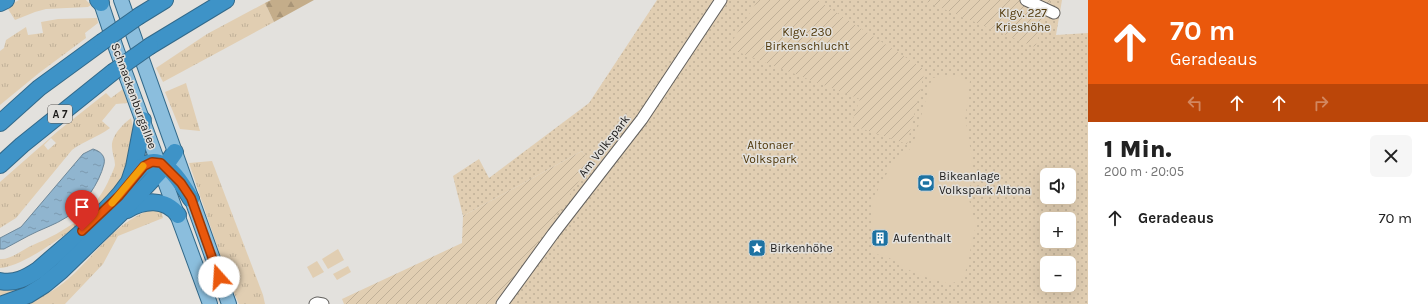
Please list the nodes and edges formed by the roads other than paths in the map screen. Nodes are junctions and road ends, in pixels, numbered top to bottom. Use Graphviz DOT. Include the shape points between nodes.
graph roads {
  1 [pos="6,0"];
  2 [pos="121,0"];
  3 [pos="165,0"];
  4 [pos="226,0"];
  5 [pos="722,0"];
  6 [pos="1026,0"];
  7 [pos="100,1"];
  8 [pos="0,3"];
  9 [pos="1054,13"];
  10 [pos="143,120"];
  11 [pos="0,123"];
  12 [pos="175,152"];
  13 [pos="3,163"];
  14 [pos="162,166"];
  15 [pos="129,183"];
  16 [pos="191,198"];
  17 [pos="124,211"];
  18 [pos="178,215"];
  19 [pos="0,281"];
  20 [pos="3,304"];
  21 [pos="210,304"];
  22 [pos="229,304"];
  23 [pos="315,304"];
  24 [pos="323,304"];
  25 [pos="502,304"];
  1 -- 8 [label="highway"];
  2 -- 12 [label="main road, Schnackenburgallee"];
  3 -- 11 [label="highway, bridge" via="39,88"];
  4 -- 13 [label="highway, A 7, bridge" via="150,46 113,72"];
  5 -- 25 [label="street, Am Volkspark" via="642,119"];
  6 -- 9 [label="street"];
  7 -- 10 [label="main road, Schnackenburgallee"];
  10 -- 14 [label="main road, Schnackenburgallee"];
  10 -- 15 [label="highway"];
  12 -- 14 [label="highway"];
  12 -- 16 [label="main road, Schnackenburgallee"];
  14 -- 15 [label="highway" via="152,162 146,164"];
  14 -- 16 [label="highway" via="181,183"];
  14 -- 17 [label="highway"];
  14 -- 18 [label="main road, Schnackenburgallee"];
  15 -- 19 [label="highway" via="119,196 38,270 18,281"];
  16 -- 22 [label="main road, Schnackenburgallee"];
  17 -- 18 [label="highway" via="138,204 155,202 170,207"];
  17 -- 20 [label="highway" via="44,285 21,298"];
  18 -- 21 [label="main road, Schnackenburgallee"];
  23 -- 24 [label="street"];
}
